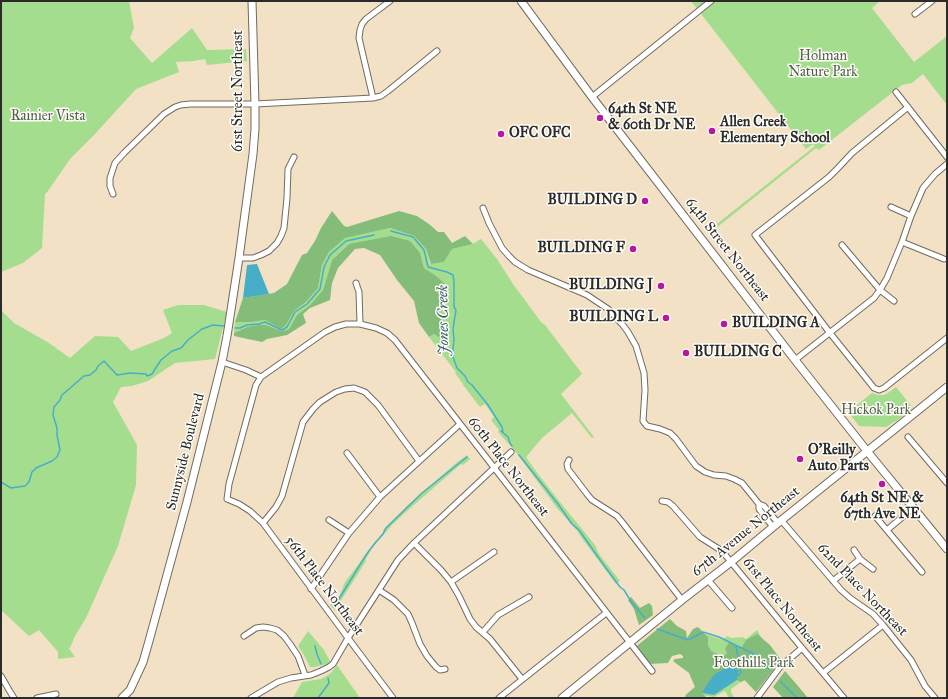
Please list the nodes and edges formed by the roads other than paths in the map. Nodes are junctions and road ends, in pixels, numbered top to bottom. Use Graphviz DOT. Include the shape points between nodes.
graph roads {
  1 [pos="252,1"];
  2 [pos="390,1"];
  3 [pos="521,1"];
  4 [pos="711,1"];
  5 [pos="932,1"];
  6 [pos="915,14"];
  7 [pos="437,52"];
  8 [pos="896,92"];
  9 [pos="592,97"];
  10 [pos="373,98"];
  11 [pos="255,104"];
  12 [pos="908,106"];
  13 [pos="294,157"];
  14 [pos="947,157"];
  15 [pos="947,164"];
  16 [pos="113,194"];
  17 [pos="246,204"];
  18 [pos="891,207"];
  19 [pos="483,208"];
  20 [pos="910,216"];
  21 [pos="902,242"];
  22 [pos="842,245"];
  23 [pos="239,258"];
  24 [pos="944,259"];
  25 [pos="356,283"];
  26 [pos="880,290"];
  27 [pos="894,301"];
  28 [pos="360,324"];
  29 [pos="830,333"];
  30 [pos="947,338"];
  31 [pos="795,360"];
  32 [pos="222,362"];
  33 [pos="261,377"];
  34 [pos="947,388"];
  35 [pos="460,424"];
  36 [pos="908,437"];
  37 [pos="867,451"];
  38 [pos="511,452"];
  39 [pos="347,453"];
  40 [pos="569,460"];
  41 [pos="419,461"];
  42 [pos="494,467"];
  43 [pos="947,483"];
  44 [pos="380,497"];
  45 [pos="662,501"];
  46 [pos="912,508"];
  47 [pos="875,516"];
  48 [pos="329,520"];
  49 [pos="777,523"];
  50 [pos="263,524"];
  51 [pos="887,530"];
  52 [pos="349,534"];
  53 [pos="414,543"];
  54 [pos="947,549"];
  55 [pos="854,550"];
  56 [pos="494,552"];
  57 [pos="860,559"];
  58 [pos="731,562"];
  59 [pos="873,569"];
  60 [pos="922,572"];
  61 [pos="708,580"];
  62 [pos="833,581"];
  63 [pos="451,582"];
  64 [pos="311,589"];
  65 [pos="379,590"];
  66 [pos="529,597"];
  67 [pos="682,600"];
  68 [pos="732,608"];
  69 [pos="606,613"];
  70 [pos="883,625"];
  71 [pos="483,632"];
  72 [pos="244,636"];
  73 [pos="348,638"];
  74 [pos="630,642"];
  75 [pos="802,648"];
  76 [pos="445,669"];
  77 [pos="652,671"];
  78 [pos="823,673"];
  79 [pos="305,675"];
  80 [pos="1,676"];
  81 [pos="522,679"];
  82 [pos="56,694"];
  83 [pos="14,698"];
  84 [pos="37,698"];
  85 [pos="122,698"];
  86 [pos="252,698"];
  87 [pos="394,698"];
  88 [pos="499,698"];
  89 [pos="563,698"];
  90 [pos="757,698"];
  91 [pos="844,698"];
  92 [pos="935,698"];
  1 -- 11 [label="street, 61st Street Northeast"];
  2 -- 10 [label="street" via="366,19 360,30 359,38"];
  3 -- 9 [label="street, 64th Street Northeast"];
  4 -- 9 [label="street"];
  5 -- 6 [label="street"];
  7 -- 10 [label="street" via="388,91"];
  8 -- 12 [label="street"];
  9 -- 31 [label="street, 64th Street Northeast"];
  10 -- 11 [label="street"];
  11 -- 16 [label="street" via="190,104 175,107 164,114 115,163 110,186"];
  11 -- 17 [label="street, 61st Street Northeast" via="253,154"];
  12 -- 14 [label="street"];
  12 -- 29 [label="street" via="829,176 755,236"];
  13 -- 23 [label="street" via="288,169 284,228 281,236 277,243 261,255"];
  15 -- 20 [label="street" via="923,188"];
  17 -- 23 [label="street, Sunnyside Boulevard"];
  18 -- 20 [label="street"];
  19 -- 49 [label="street, 62nd Place Northeast" via="502,248 515,262 587,295 608,309 628,332 636,346 644,373 643,422 647,426 670,433 696,466 705,472 742,483 759,504 759,509"];
  20 -- 21 [label="street"];
  21 -- 24 [label="street"];
  21 -- 26 [label="street"];
  22 -- 26 [label="street"];
  23 -- 32 [label="street, Sunnyside Boulevard"];
  25 -- 28 [label="street" via="359,292"];
  26 -- 27 [label="street"];
  26 -- 29 [label="street" via="874,298"];
  28 -- 33 [label="street" via="346,324 325,332"];
  28 -- 35 [label="street, 60th Place Northeast" via="387,333"];
  29 -- 30 [label="street" via="874,388 879,390"];
  29 -- 31 [label="street"];
  31 -- 37 [label="street, 64th Street Northeast"];
  32 -- 33 [label="street"];
  32 -- 85 [label="street, Sunnyside Boulevard" via="149,641 130,690"];
  33 -- 50 [label="street, 56th Place Northeast" via="256,385 227,499 250,511"];
  34 -- 37 [label="street, 67th Avenue Northeast"];
  35 -- 41 [label="street"];
  35 -- 42 [label="street, 60th Place Northeast"];
  36 -- 43 [label="street"];
  37 -- 46 [label="street, 64th Street Northeast"];
  37 -- 49 [label="street, 67th Avenue Northeast"];
  38 -- 42 [label="street"];
  39 -- 44 [label="street"];
  40 -- 67 [label="street" via="568,469 587,494 617,516"];
  41 -- 44 [label="street"];
  41 -- 50 [label="street" via="378,405 365,392 354,388 336,392 320,402 303,422 286,486 276,507"];
  42 -- 53 [label="street"];
  42 -- 69 [label="street, 60th Place Northeast"];
  44 -- 52 [label="street"];
  45 -- 58 [label="street, 61st Place Northeast" via="673,506 700,537 722,551"];
  46 -- 51 [label="street"];
  46 -- 54 [label="street, 64th Street Northeast"];
  47 -- 51 [label="street"];
  48 -- 52 [label="street"];
  49 -- 58 [label="street, 67th Avenue Northeast"];
  49 -- 62 [label="street, 62nd Place Northeast"];
  50 -- 64 [label="street, 56th Place Northeast"];
  51 -- 60 [label="street"];
  52 -- 64 [label="street"];
  53 -- 63 [label="street"];
  53 -- 65 [label="street" via="398,560"];
  55 -- 57 [label="street"];
  56 -- 63 [label="street"];
  57 -- 59 [label="street"];
  57 -- 62 [label="street"];
  58 -- 61 [label="street, 67th Avenue Northeast"];
  58 -- 75 [label="street, 61st Place Northeast"];
  61 -- 67 [label="street, 67th Avenue Northeast"];
  61 -- 68 [label="street"];
  62 -- 70 [label="street, 62nd Place Northeast"];
  63 -- 71 [label="street" via="470,619"];
  64 -- 73 [label="street, 56th Place Northeast"];
  65 -- 73 [label="street"];
  65 -- 76 [label="street" via="408,614 427,656 440,670"];
  66 -- 71 [label="street" via="498,615"];
  67 -- 74 [label="street, 67th Avenue Northeast"];
  69 -- 74 [label="street, 60th Place Northeast"];
  69 -- 81 [label="street"];
  70 -- 78 [label="street"];
  70 -- 92 [label="street, 62nd Place Northeast" via="911,660 925,686"];
  71 -- 81 [label="street"];
  72 -- 79 [label="street" via="256,628 277,630 298,656"];
  73 -- 79 [label="street" via="333,664 321,672"];
  73 -- 87 [label="street, 56th Place Northeast"];
  74 -- 77 [label="street, 60th Place Northeast"];
  74 -- 89 [label="street, 67th Avenue Northeast"];
  75 -- 78 [label="street, 61st Place Northeast"];
  75 -- 90 [label="street" via="780,667"];
  78 -- 91 [label="street, 61st Place Northeast"];
  79 -- 86 [label="street" via="278,682"];
  80 -- 83 [label="street"];
  81 -- 88 [label="street"];
  82 -- 84 [label="street"];
}
